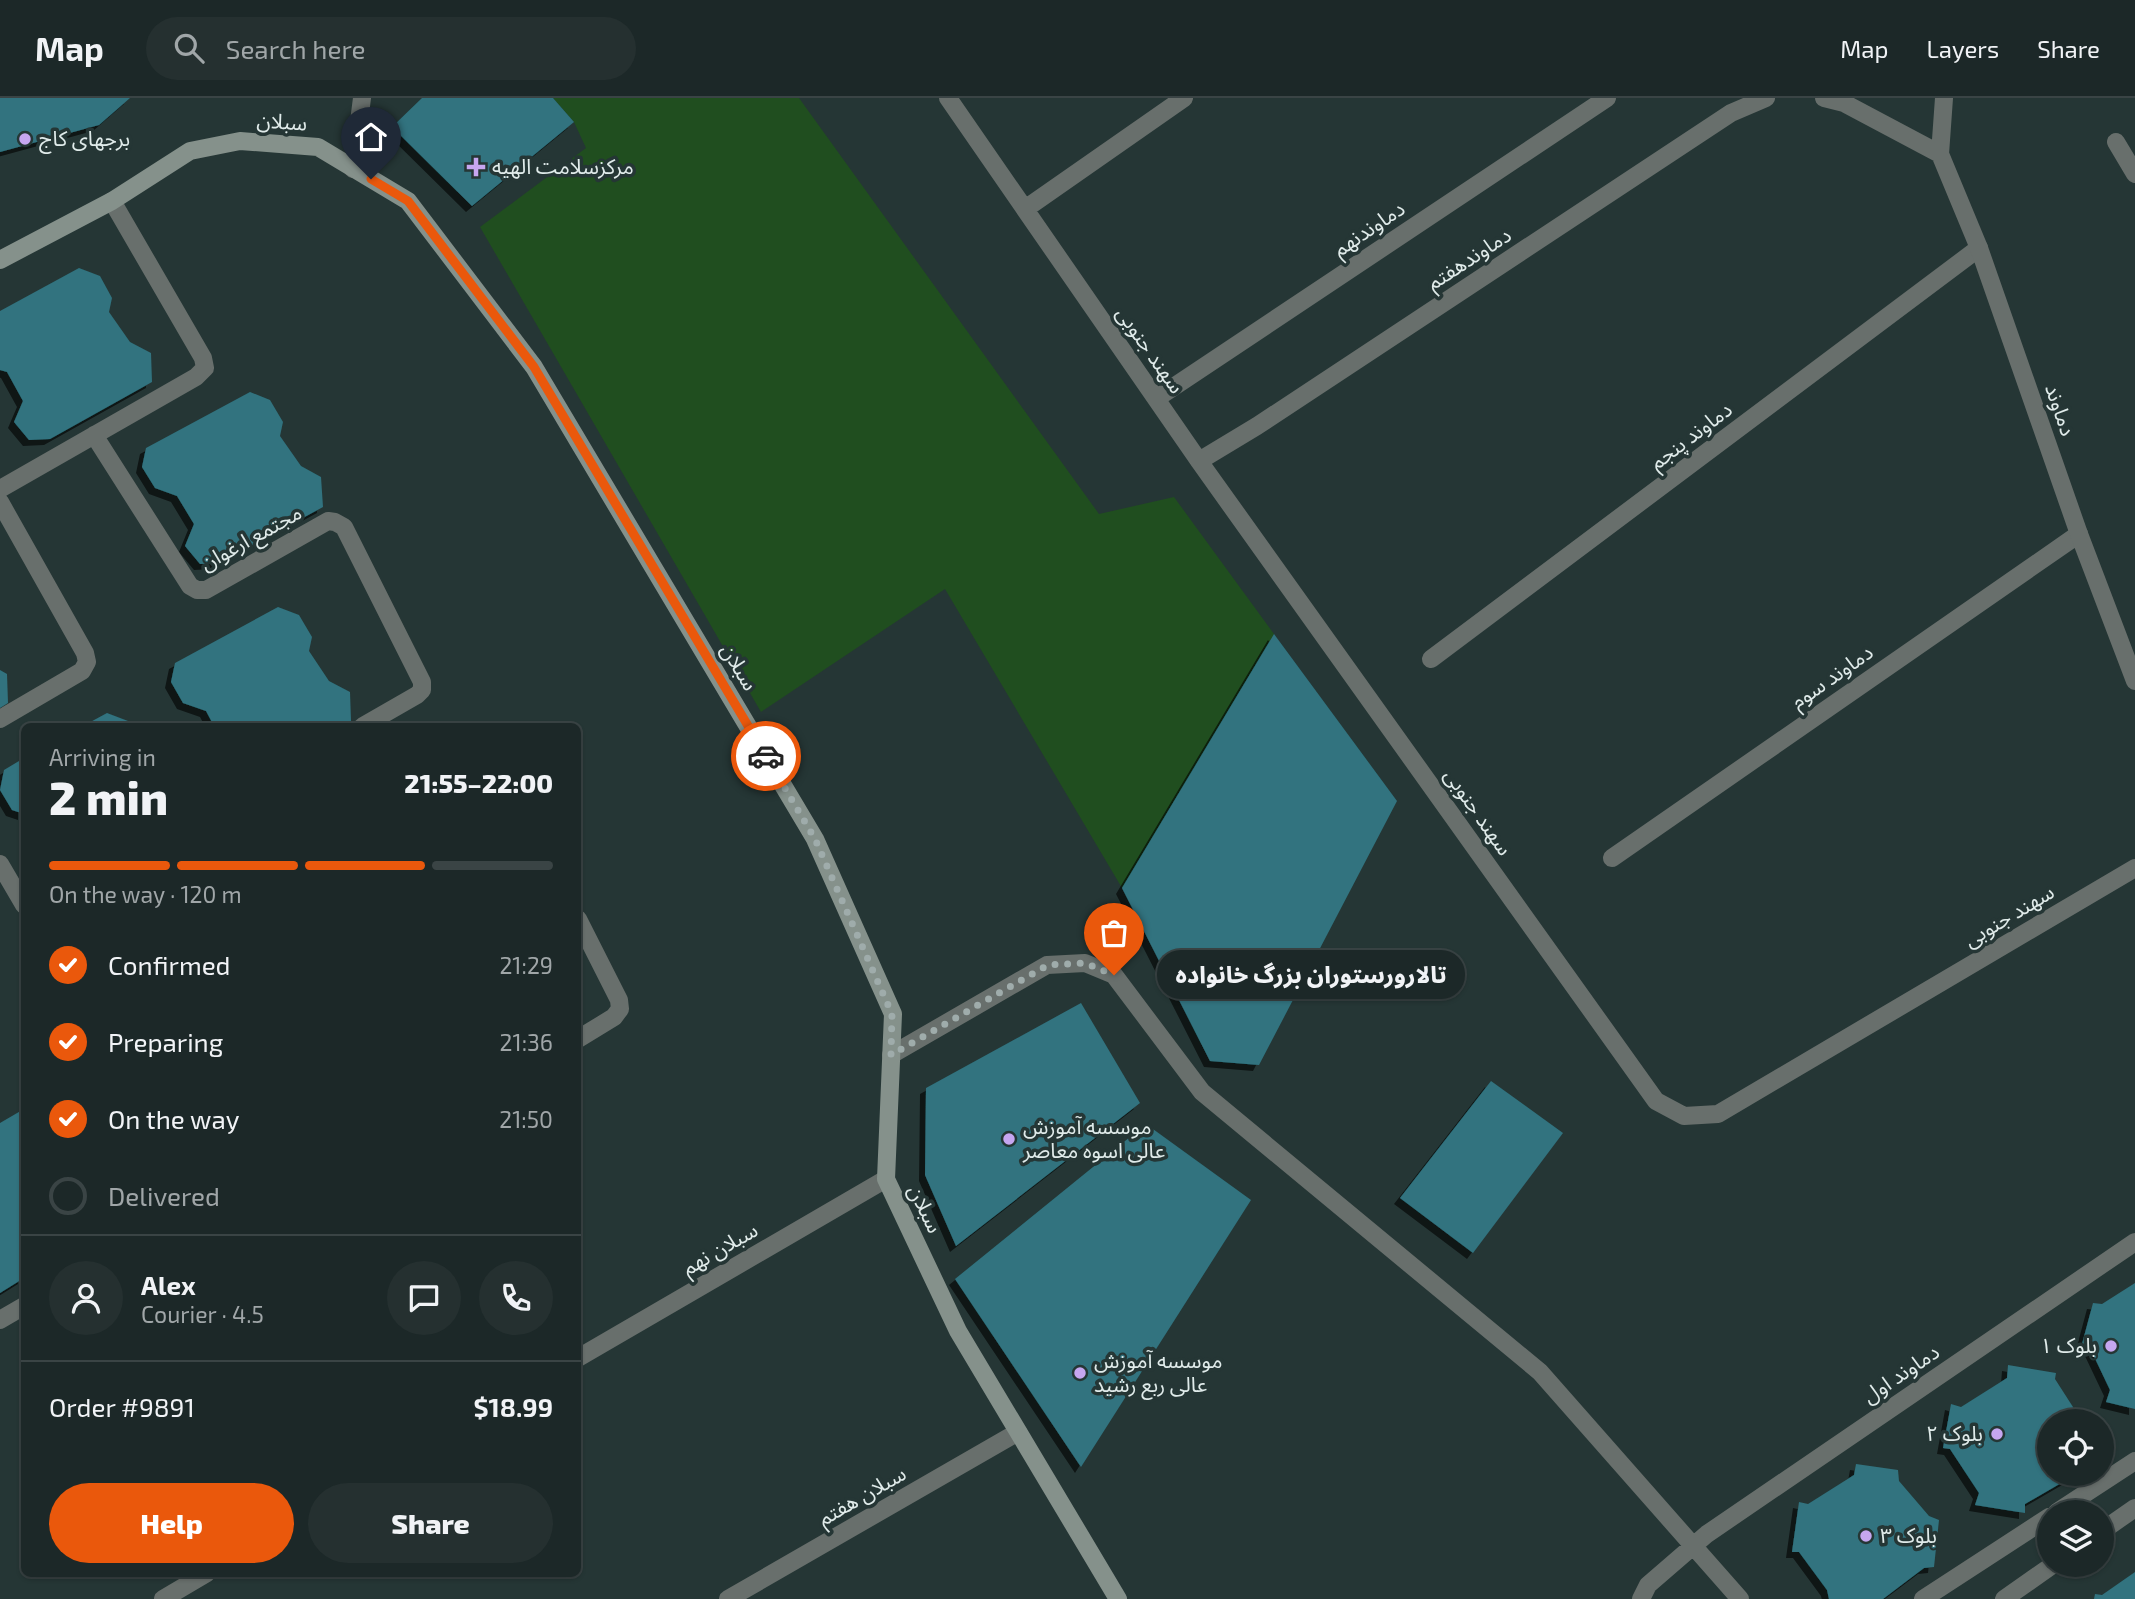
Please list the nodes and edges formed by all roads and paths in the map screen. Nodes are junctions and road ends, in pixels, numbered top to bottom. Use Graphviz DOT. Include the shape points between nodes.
graph roads {
  1 [pos="362,98"];
  2 [pos="948,98"];
  3 [pos="1184,98"];
  4 [pos="1607,98"];
  5 [pos="1766,98"];
  6 [pos="1824,98"];
  7 [pos="1944,98"];
  8 [pos="2116,142"];
  9 [pos="1940,154"];
  10 [pos="353,169"];
  11 [pos="2135,174"];
  12 [pos="112,201"];
  13 [pos="1025,209"];
  14 [pos="1979,248"];
  15 [pos="0,260"];
  16 [pos="1157,398"];
  17 [pos="94,435"];
  18 [pos="1199,461"];
  19 [pos="0,489"];
  20 [pos="0,502"];
  21 [pos="2079,534"];
  22 [pos="1431,659"];
  23 [pos="2135,681"];
  24 [pos="0,719"];
  25 [pos="368,723"];
  26 [pos="1612,858"];
  27 [pos="0,864"];
  28 [pos="2135,868"];
  29 [pos="21,900"];
  30 [pos="581,925"];
  31 [pos="581,1037"];
  32 [pos="891,1055"];
  33 [pos="886,1179"];
  34 [pos="2135,1242"];
  35 [pos="21,1308"];
  36 [pos="0,1320"];
  37 [pos="581,1356"];
  38 [pos="1018,1432"];
  39 [pos="2135,1461"];
  40 [pos="2075,1500"];
  41 [pos="2135,1508"];
  42 [pos="2114,1523"];
  43 [pos="2037,1525"];
  44 [pos="1694,1545"];
  45 [pos="2037,1576"];
  46 [pos="200,1577"];
  47 [pos="163,1599"];
  48 [pos="728,1599"];
  49 [pos="1118,1599"];
  50 [pos="1641,1599"];
  51 [pos="1740,1599"];
  52 [pos="1923,1599"];
  53 [pos="2004,1599"];
  1 -- 10 [label="street"];
  2 -- 13 [label="street, سهند جنوبی"];
  3 -- 13 [label="street"];
  4 -- 16 [label="street, دماوندنهم"];
  5 -- 18 [label="street, دماوندهفتم" via="1731,113"];
  6 -- 9 [label="street" via="1844,103"];
  7 -- 9 [label="street"];
  8 -- 11 [label="street"];
  9 -- 14 [label="street, دماوند"];
  10 -- 12 [label="street, سبلان" via="318,147 240,141 190,151"];
  10 -- 32 [label="street, سبلان" via="408,201 534,367 815,839 892,1014"];
  12 -- 15 [label="street, سبلان"];
  12 -- 17 [label="street" via="205,368"];
  13 -- 16 [label="street, سهند جنوبی"];
  14 -- 21 [label="street, دماوند"];
  14 -- 22 [label="street, دماوند پنجم"];
  16 -- 18 [label="street, سهند جنوبی"];
  17 -- 19 [label="street"];
  17 -- 25 [label="street, مجتمع ارغوان" via="190,586 197,590 206,590 328,522 344,527 422,682 417,695"];
  18 -- 28 [label="street, سهند جنوبی" via="1656,1101 1684,1116 1718,1114"];
  20 -- 24 [label="street" via="87,662 82,671"];
  21 -- 23 [label="street, دماوند"];
  21 -- 26 [label="street, دماوند سوم"];
  27 -- 29 [label="street"];
  30 -- 31 [label="street" via="620,1009"];
  32 -- 33 [label="street, سبلان"];
  32 -- 44 [label="street" via="1048,965 1085,963 1114,975 1202,1092 1540,1372"];
  33 -- 37 [label="street, سبلان نهم"];
  33 -- 38 [label="street, سبلان" via="958,1331"];
  34 -- 44 [label="street, دماوند اول"];
  35 -- 36 [label="street"];
  38 -- 48 [label="street, سبلان هفتم"];
  38 -- 49 [label="street, سبلان"];
  39 -- 40 [label="street"];
  41 -- 42 [label="street"];
  43 -- 52 [label="street"];
  44 -- 50 [label="street, دماوند اول" via="1648,1585"];
  44 -- 51 [label="street"];
  45 -- 53 [label="street"];
  46 -- 47 [label="street"];
}
